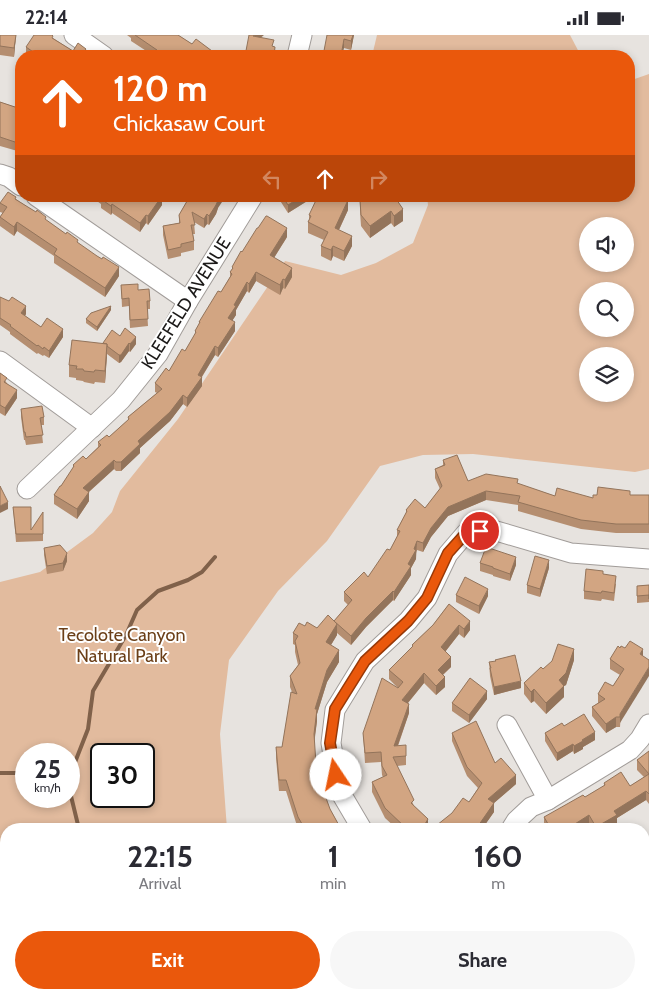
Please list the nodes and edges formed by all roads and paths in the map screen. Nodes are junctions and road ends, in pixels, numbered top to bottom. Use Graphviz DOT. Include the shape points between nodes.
graph roads {
  1 [pos="74,35"];
  2 [pos="302,35"];
  3 [pos="95,50"];
  4 [pos="298,50"];
  5 [pos="0,174"];
  6 [pos="15,182"];
  7 [pos="45,202"];
  8 [pos="249,202"];
  9 [pos="188,301"];
  10 [pos="0,361"];
  11 [pos="92,427"];
  12 [pos="27,489"];
  13 [pos="649,559"];
  14 [pos="649,724"];
  15 [pos="507,725"];
  16 [pos="548,800"];
  17 [pos="358,823"];
  18 [pos="515,823"];
  1 -- 3 [label="street"];
  2 -- 4 [label="street"];
  5 -- 6 [label="street"];
  7 -- 9 [label="street"];
  8 -- 9 [label="street, KLEEFELD AVENUE"];
  9 -- 11 [label="street, KLEEFELD AVENUE" via="158,354 121,400"];
  10 -- 11 [label="street"];
  11 -- 12 [label="street, KLEEFELD AVENUE"];
  13 -- 17 [label="street" via="571,553 493,530 466,533 448,553 427,598 408,621 365,661 335,709 330,743 339,790"];
  14 -- 16 [label="street" via="630,750"];
  15 -- 16 [label="street"];
  16 -- 18 [label="street" via="531,807"];
}
